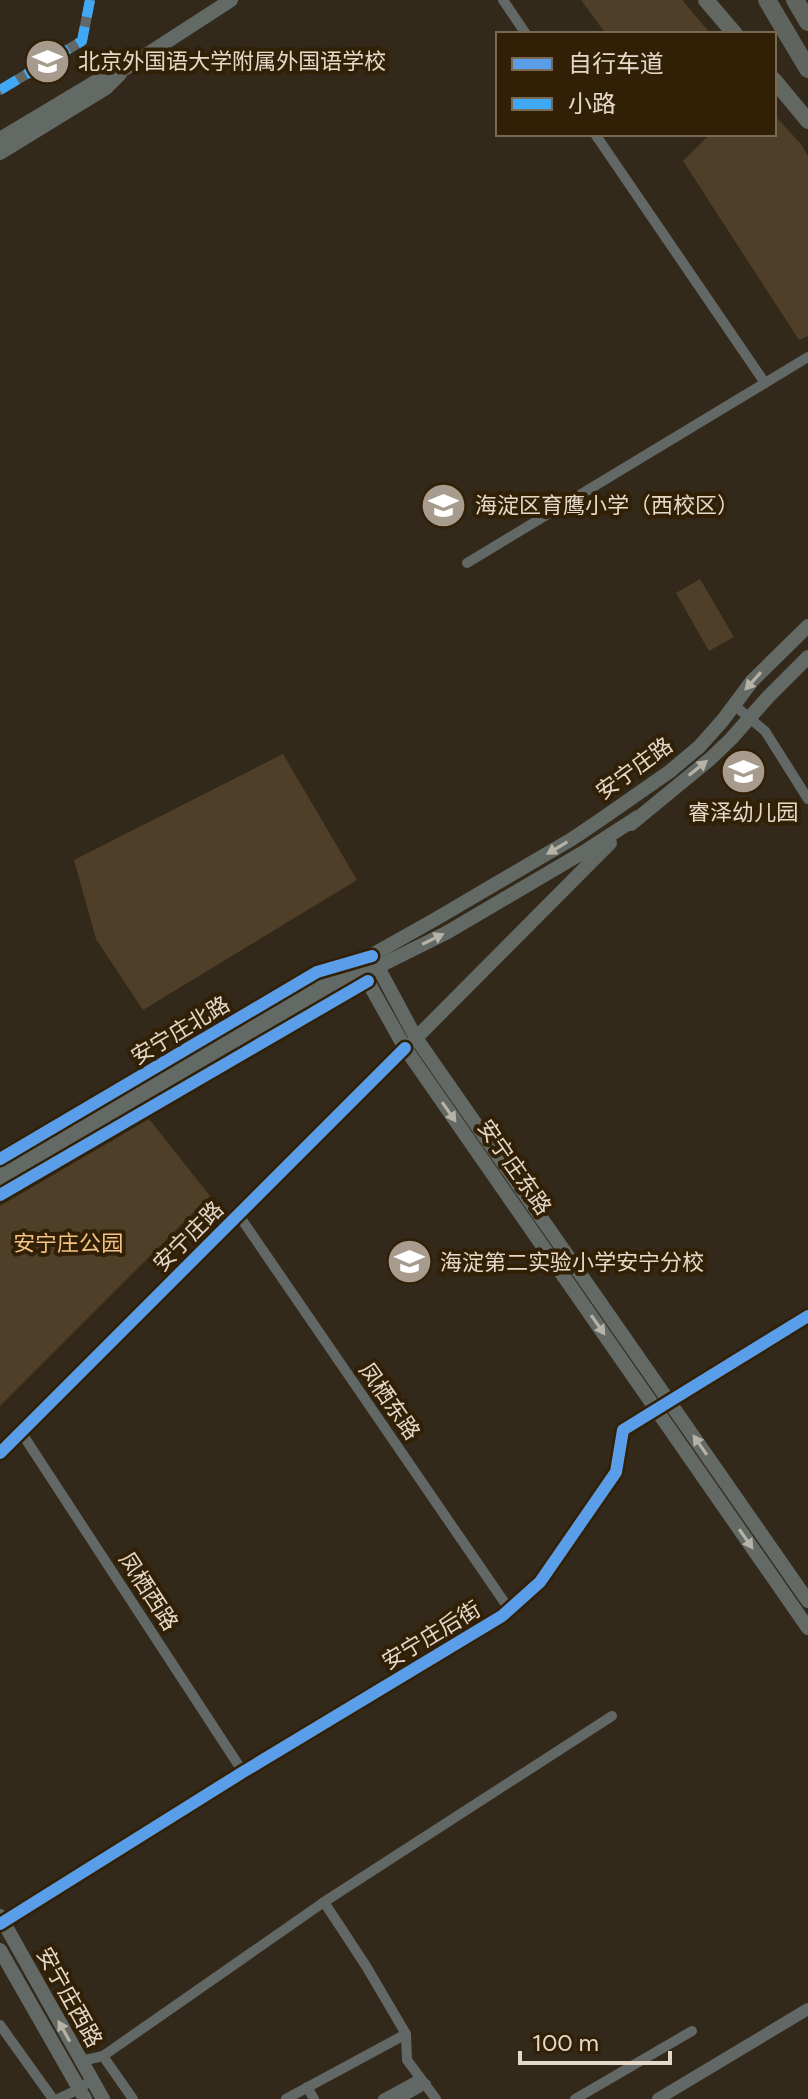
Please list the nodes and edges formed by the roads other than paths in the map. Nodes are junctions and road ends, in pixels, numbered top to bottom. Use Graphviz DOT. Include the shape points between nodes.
graph roads {
  1 [pos="90,0"];
  2 [pos="231,0"];
  3 [pos="503,0"];
  4 [pos="706,0"];
  5 [pos="767,0"];
  6 [pos="795,0"];
  7 [pos="808,22"];
  8 [pos="525,32"];
  9 [pos="733,32"];
  10 [pos="126,68"];
  11 [pos="808,69"];
  12 [pos="776,82"];
  13 [pos="0,90"];
  14 [pos="808,121"];
  15 [pos="596,136"];
  16 [pos="0,139"];
  17 [pos="0,153"];
  18 [pos="808,357"];
  19 [pos="765,383"];
  20 [pos="467,563"];
  21 [pos="808,626"];
  22 [pos="808,657"];
  23 [pos="734,705"];
  24 [pos="750,718"];
  25 [pos="808,799"];
  26 [pos="638,817"];
  27 [pos="375,961"];
  28 [pos="360,969"];
  29 [pos="410,1043"];
  30 [pos="0,1171"];
  31 [pos="0,1186"];
  32 [pos="238,1214"];
  33 [pos="808,1316"];
  34 [pos="663,1404"];
  35 [pos="21,1432"];
  36 [pos="0,1453"];
  37 [pos="808,1601"];
  38 [pos="509,1609"];
  39 [pos="808,1628"];
  40 [pos="612,1716"];
  41 [pos="243,1772"];
  42 [pos="324,1902"];
  43 [pos="1,1921"];
  44 [pos="0,1950"];
  45 [pos="808,2009"];
  46 [pos="0,2025"];
  47 [pos="692,2031"];
  48 [pos="406,2034"];
  49 [pos="103,2056"];
  50 [pos="81,2061"];
  51 [pos="423,2082"];
  52 [pos="307,2087"];
  53 [pos="85,2090"];
  54 [pos="55,2099"];
  55 [pos="103,2099"];
  56 [pos="133,2099"];
  57 [pos="286,2099"];
  58 [pos="314,2099"];
  59 [pos="383,2099"];
  60 [pos="399,2099"];
  61 [pos="436,2099"];
  62 [pos="575,2099"];
  63 [pos="658,2099"];
  1 -- 13 [label="street" via="82,41"];
  2 -- 10 [label="main road"];
  3 -- 8 [label="street"];
  4 -- 9 [label="main road"];
  5 -- 11 [label="highway"];
  6 -- 7 [label="highway"];
  10 -- 16 [label="main road"];
  10 -- 17 [label="main road" via="106,88"];
  12 -- 14 [label="main road"];
  15 -- 19 [label="street"];
  18 -- 19 [label="street"];
  19 -- 20 [label="street"];
  21 -- 23 [label="main road, 安宁庄路, one-way"];
  22 -- 24 [label="main road, 安宁庄路"];
  23 -- 24 [label="street"];
  23 -- 27 [label="main road, 安宁庄路, one-way" via="699,747 669,772"];
  24 -- 25 [label="street" via="771,739"];
  26 -- 24 [label="main road, 安宁庄路, one-way" via="710,759"];
  27 -- 26 [label="main road, 安宁庄路, one-way" via="446,933"];
  26 -- 29 [label="main road, 安宁庄路"];
  27 -- 28 [label="main road, 安宁庄北路"];
  27 -- 29 [label="main road, 安宁庄东路"];
  28 -- 29 [label="main road, 安宁庄东路"];
  28 -- 30 [label="main road, 安宁庄北路"];
  28 -- 31 [label="main road, 安宁庄北路"];
  29 -- 32 [label="street, 安宁庄路"];
  29 -- 34 [label="main road, 安宁庄东路"];
  32 -- 35 [label="street, 安宁庄路"];
  32 -- 38 [label="street, 凤栖东路"];
  33 -- 34 [label="street, 安宁庄后街"];
  37 -- 34 [label="main road, 安宁庄东路, one-way"];
  34 -- 38 [label="street, 安宁庄后街" via="623,1430 616,1472 540,1582"];
  34 -- 39 [label="main road, 安宁庄东路, one-way"];
  35 -- 36 [label="street, 安宁庄路"];
  35 -- 41 [label="street, 凤栖西路"];
  38 -- 41 [label="street, 安宁庄后街"];
  40 -- 42 [label="street"];
  41 -- 43 [label="street, 安宁庄后街"];
  42 -- 48 [label="street"];
  42 -- 49 [label="street"];
  50 -- 43 [label="main road, 安宁庄西路, one-way"];
  44 -- 53 [label="main road"];
  45 -- 63 [label="street"];
  46 -- 54 [label="street"];
  47 -- 62 [label="street"];
  48 -- 51 [label="street" via="407,2060"];
  48 -- 52 [label="street"];
  49 -- 50 [label="street"];
  49 -- 56 [label="street"];
  50 -- 53 [label="main road, 安宁庄西路"];
  51 -- 59 [label="street"];
  51 -- 60 [label="street"];
  51 -- 61 [label="street"];
  52 -- 57 [label="street"];
  52 -- 58 [label="street"];
  53 -- 54 [label="street"];
  53 -- 55 [label="main road, 安宁庄西路"];
}
